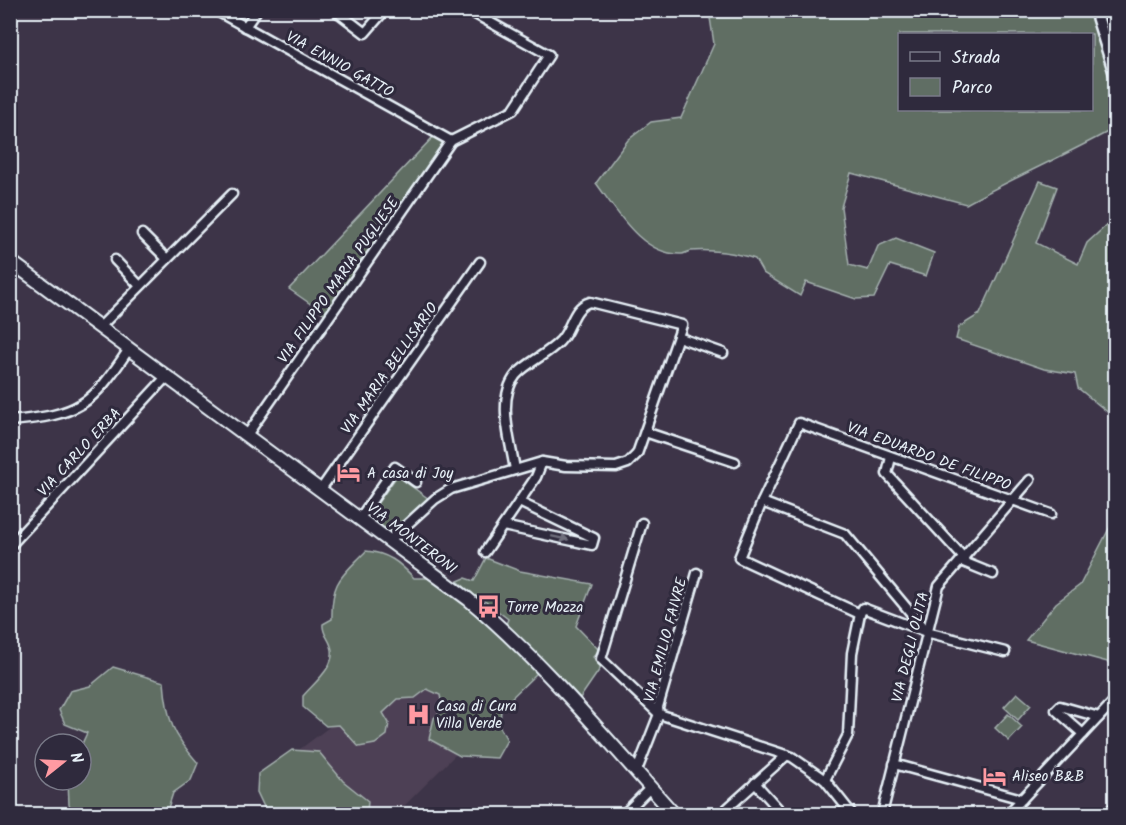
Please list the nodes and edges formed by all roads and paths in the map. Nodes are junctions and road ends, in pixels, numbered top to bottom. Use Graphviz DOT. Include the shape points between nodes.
graph roads {
  1 [pos="215,10"];
  2 [pos="257,10"];
  3 [pos="335,10"];
  4 [pos="386,10"];
  5 [pos="468,10"];
  6 [pos="1095,10"];
  7 [pos="245,27"];
  8 [pos="1116,77"];
  9 [pos="451,141"];
  10 [pos="232,194"];
  11 [pos="142,234"];
  12 [pos="167,259"];
  13 [pos="115,260"];
  14 [pos="10,261"];
  15 [pos="480,262"];
  16 [pos="140,286"];
  17 [pos="99,328"];
  18 [pos="678,337"];
  19 [pos="129,349"];
  20 [pos="723,353"];
  21 [pos="167,376"];
  22 [pos="10,421"];
  23 [pos="645,432"];
  24 [pos="247,435"];
  25 [pos="891,457"];
  26 [pos="542,462"];
  27 [pos="735,462"];
  28 [pos="515,470"];
  29 [pos="1030,480"];
  30 [pos="416,482"];
  31 [pos="321,489"];
  32 [pos="1014,500"];
  33 [pos="519,502"];
  34 [pos="762,502"];
  35 [pos="1051,514"];
  36 [pos="360,518"];
  37 [pos="642,523"];
  38 [pos="503,526"];
  39 [pos="390,540"];
  40 [pos="10,546"];
  41 [pos="485,552"];
  42 [pos="962,560"];
  43 [pos="697,573"];
  44 [pos="993,574"];
  45 [pos="860,614"];
  46 [pos="926,632"];
  47 [pos="1005,652"];
  48 [pos="1116,699"];
  49 [pos="659,714"];
  50 [pos="1099,717"];
  51 [pos="1083,734"];
  52 [pos="787,755"];
  53 [pos="894,765"];
  54 [pos="636,773"];
  55 [pos="825,780"];
  56 [pos="755,783"];
  57 [pos="650,788"];
  58 [pos="1022,799"];
  59 [pos="1116,805"];
  60 [pos="624,814"];
  61 [pos="674,814"];
  62 [pos="721,814"];
  63 [pos="783,814"];
  64 [pos="852,814"];
  65 [pos="882,814"];
  66 [pos="1008,814"];
  67 [pos="1107,814"];
  1 -- 7 [label="street, VIA ENNIO GATTO"];
  2 -- 7 [label="street"];
  3 -- 4 [label="street" via="365,33"];
  5 -- 9 [label="street" via="549,55 513,110"];
  6 -- 8 [label="street"];
  7 -- 9 [label="street, VIA ENNIO GATTO"];
  9 -- 24 [label="street, VIA FILIPPO MARIA PUGLIESE"];
  10 -- 12 [label="street"];
  11 -- 12 [label="street"];
  12 -- 16 [label="street"];
  13 -- 16 [label="street"];
  14 -- 17 [label="main road, VIA MONTERONI"];
  15 -- 31 [label="street, VIA MARIA BELLISARIO"];
  16 -- 17 [label="street"];
  17 -- 19 [label="main road, VIA MONTERONI"];
  18 -- 20 [label="street"];
  18 -- 23 [label="street"];
  18 -- 28 [label="street" via="682,325 590,302 584,304 562,340 517,374 510,385 506,398"];
  19 -- 21 [label="main road, VIA MONTERONI"];
  19 -- 22 [label="street" via="88,401 54,416"];
  21 -- 24 [label="main road, VIA MONTERONI"];
  21 -- 40 [label="street, VIA CARLO ERBA"];
  23 -- 26 [label="street" via="638,454 616,467"];
  23 -- 27 [label="street"];
  24 -- 31 [label="main road, VIA MONTERONI"];
  25 -- 32 [label="street, VIA EDUARDO DE FILIPPO"];
  25 -- 34 [label="street, VIA EDUARDO DE FILIPPO" via="799,423"];
  25 -- 42 [label="street" via="886,474"];
  26 -- 28 [label="street"];
  26 -- 33 [label="street"];
  28 -- 39 [label="street" via="451,489"];
  29 -- 32 [label="street, VIA DEGLI OLITA"];
  30 -- 36 [label="street" via="395,467"];
  31 -- 36 [label="main road, VIA MONTERONI"];
  32 -- 35 [label="street, VIA EDUARDO DE FILIPPO"];
  32 -- 42 [label="street, VIA DEGLI OLITA"];
  33 -- 38 [label="street"];
  38 -- 33 [label="street, one-way" via="592,545 594,538"];
  34 -- 45 [label="street" via="739,558"];
  34 -- 46 [label="street" via="845,534"];
  36 -- 39 [label="main road, VIA MONTERONI"];
  37 -- 49 [label="street" via="601,659"];
  38 -- 41 [label="street"];
  39 -- 54 [label="main road, VIA MONTERONI" via="505,630"];
  42 -- 44 [label="street"];
  42 -- 46 [label="street, VIA DEGLI OLITA" via="939,586"];
  43 -- 49 [label="street, VIA EMILIO FAIVRE"];
  45 -- 46 [label="street" via="863,608"];
  45 -- 55 [label="street" via="852,652 848,735"];
  46 -- 47 [label="street"];
  46 -- 53 [label="street, VIA DEGLI OLITA"];
  48 -- 50 [label="street"];
  49 -- 52 [label="street"];
  49 -- 54 [label="street, VIA EMILIO FAIVRE"];
  50 -- 51 [label="street"];
  50 -- 51 [label="street" via="1060,706 1056,710"];
  51 -- 58 [label="street"];
  52 -- 55 [label="street"];
  52 -- 56 [label="street"];
  53 -- 58 [label="street"];
  53 -- 65 [label="street, VIA DEGLI OLITA"];
  54 -- 57 [label="main road, VIA MONTERONI"];
  55 -- 64 [label="street"];
  56 -- 62 [label="street"];
  56 -- 63 [label="street"];
  57 -- 60 [label="street"];
  57 -- 61 [label="main road, VIA MONTERONI"];
  58 -- 66 [label="street"];
  59 -- 67 [label="street"];
}
